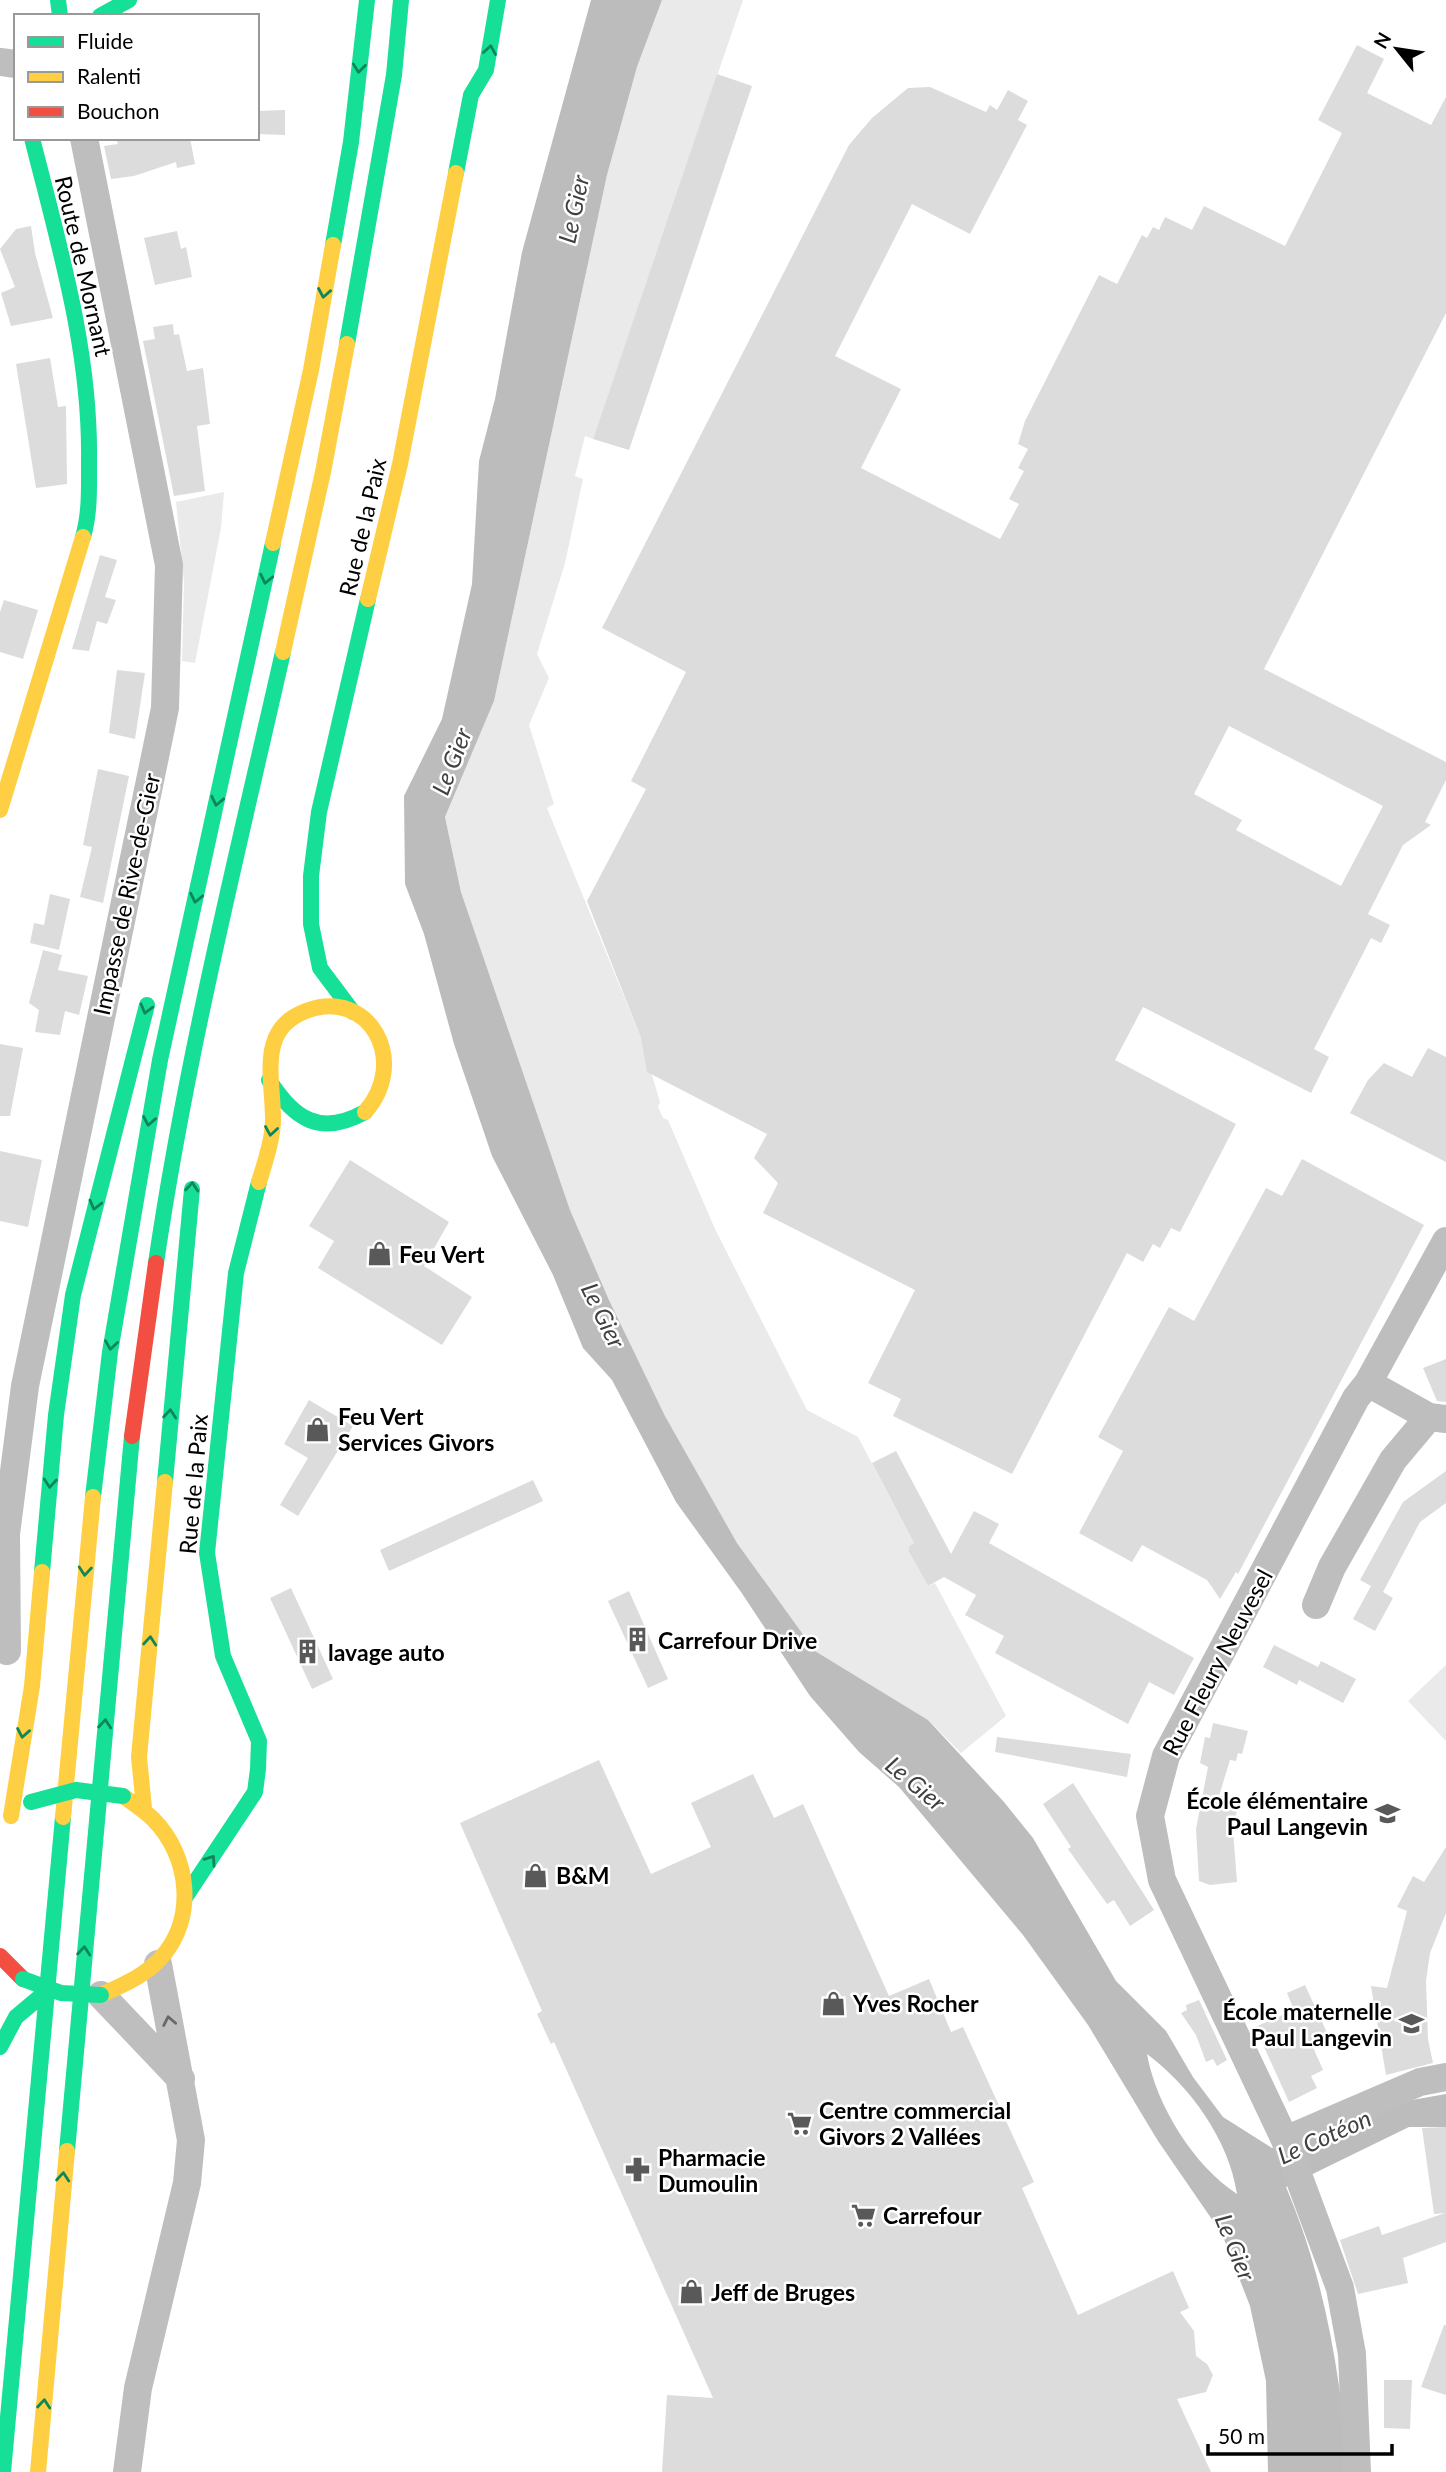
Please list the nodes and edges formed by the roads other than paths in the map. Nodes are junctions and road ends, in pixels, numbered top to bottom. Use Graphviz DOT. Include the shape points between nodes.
graph roads {
  1 [pos="129,0"];
  2 [pos="367,0"];
  3 [pos="401,0"];
  4 [pos="498,0"];
  5 [pos="104,14"];
  6 [pos="466,67"];
  7 [pos="471,95"];
  8 [pos="32,140"];
  9 [pos="84,140"];
  10 [pos="0,810"];
  11 [pos="210,831"];
  12 [pos="182,879"];
  13 [pos="214,964"];
  14 [pos="320,968"];
  15 [pos="153,984"];
  16 [pos="353,1012"];
  17 [pos="300,1013"];
  18 [pos="269,1080"];
  19 [pos="200,1102"];
  20 [pos="323,1126"];
  21 [pos="304,1138"];
  22 [pos="287,1155"];
  23 [pos="194,1172"];
  24 [pos="261,1181"];
  25 [pos="1446,1241"];
  26 [pos="1368,1383"];
  27 [pos="1438,1418"];
  28 [pos="1316,1605"];
  29 [pos="7,1651"];
  30 [pos="144,1808"];
  31 [pos="11,1816"];
  32 [pos="161,1825"];
  33 [pos="236,1825"];
  34 [pos="0,1828"];
  35 [pos="212,1829"];
  36 [pos="188,1834"];
  37 [pos="186,1896"];
  38 [pos="1,1958"];
  39 [pos="158,1964"];
  40 [pos="0,1978"];
  41 [pos="47,1991"];
  42 [pos="101,1995"];
  43 [pos="0,2047"];
  44 [pos="1446,2077"];
  45 [pos="181,2079"];
  46 [pos="1285,2140"];
  47 [pos="3,2472"];
  48 [pos="38,2472"];
  49 [pos="127,2472"];
  50 [pos="1357,2472"];
  1 -- 5 [label="main road"];
  2 -- 11 [label="main road, one-way" via="351,142 311,370"];
  3 -- 13 [label="main road" via="371,218 326,459"];
  7 -- 4 [label="main road, Rue de la Paix, one-way" via="486,70"];
  6 -- 7 [label="main road, Rue de la Paix"];
  7 -- 14 [label="main road, Rue de la Paix" via="400,464 319,812 311,924"];
  8 -- 10 [label="main road, Route de Mornant" via="79,326 90,415 88,519"];
  9 -- 29 [label="street, Impasse de Rive-de-Gier" via="169,565 165,708 25,1386 6,1534"];
  11 -- 12 [label="main road"];
  11 -- 47 [label="main road, one-way" via="158,1073 110,1352 89,1527"];
  13 -- 19 [label="main road"];
  48 -- 13 [label="main road, one-way" via="135,1408 166,1197"];
  14 -- 16 [label="main road, Rue de la Paix"];
  14 -- 17 [label="main road"];
  15 -- 31 [label="main road, one-way" via="73,1295 56,1415 32,1686"];
  16 -- 17 [label="main road" via="319,1007"];
  16 -- 20 [label="main road" via="377,1035 384,1052 382,1090 358,1117"];
  17 -- 18 [label="main road" via="284,1024 273,1041"];
  18 -- 20 [label="main road" via="290,1113"];
  18 -- 24 [label="main road, Rue de la Paix, one-way" via="273,1121"];
  20 -- 21 [label="main road"];
  22 -- 24 [label="main road, Rue de la Paix"];
  30 -- 23 [label="main road, one-way" via="139,1757"];
  24 -- 33 [label="main road, Rue de la Paix" via="236,1273 207,1553 223,1656 258,1741 255,1792"];
  25 -- 26 [label="street, Rue Fleury Neuvesel"];
  26 -- 27 [label="street"];
  26 -- 46 [label="street, Rue Fleury Neuvesel" via="1166,1756 1150,1816 1162,1880"];
  27 -- 28 [label="street" via="1393,1460 1332,1567"];
  30 -- 31 [label="main road, bridge" via="123,1796 77,1788 53,1792"];
  30 -- 32 [label="main road"];
  31 -- 34 [label="main road"];
  32 -- 36 [label="main road"];
  32 -- 37 [label="main road" via="175,1844"];
  33 -- 35 [label="main road"];
  37 -- 33 [label="main road, Rue de la Paix, one-way"];
  37 -- 39 [label="main road" via="175,1939"];
  38 -- 40 [label="main road"];
  38 -- 41 [label="main road, bridge" via="23,1979"];
  39 -- 42 [label="main road" via="132,1983"];
  45 -- 39 [label="street, one-way"];
  41 -- 42 [label="main road, bridge"];
  41 -- 43 [label="main road" via="16,2017"];
  42 -- 45 [label="street"];
  44 -- 46 [label="street" via="1420,2082"];
  45 -- 49 [label="street" via="191,2140 187,2183 138,2388"];
  46 -- 50 [label="street, Rue Fleury Neuvesel" via="1340,2288 1352,2354"];
}
